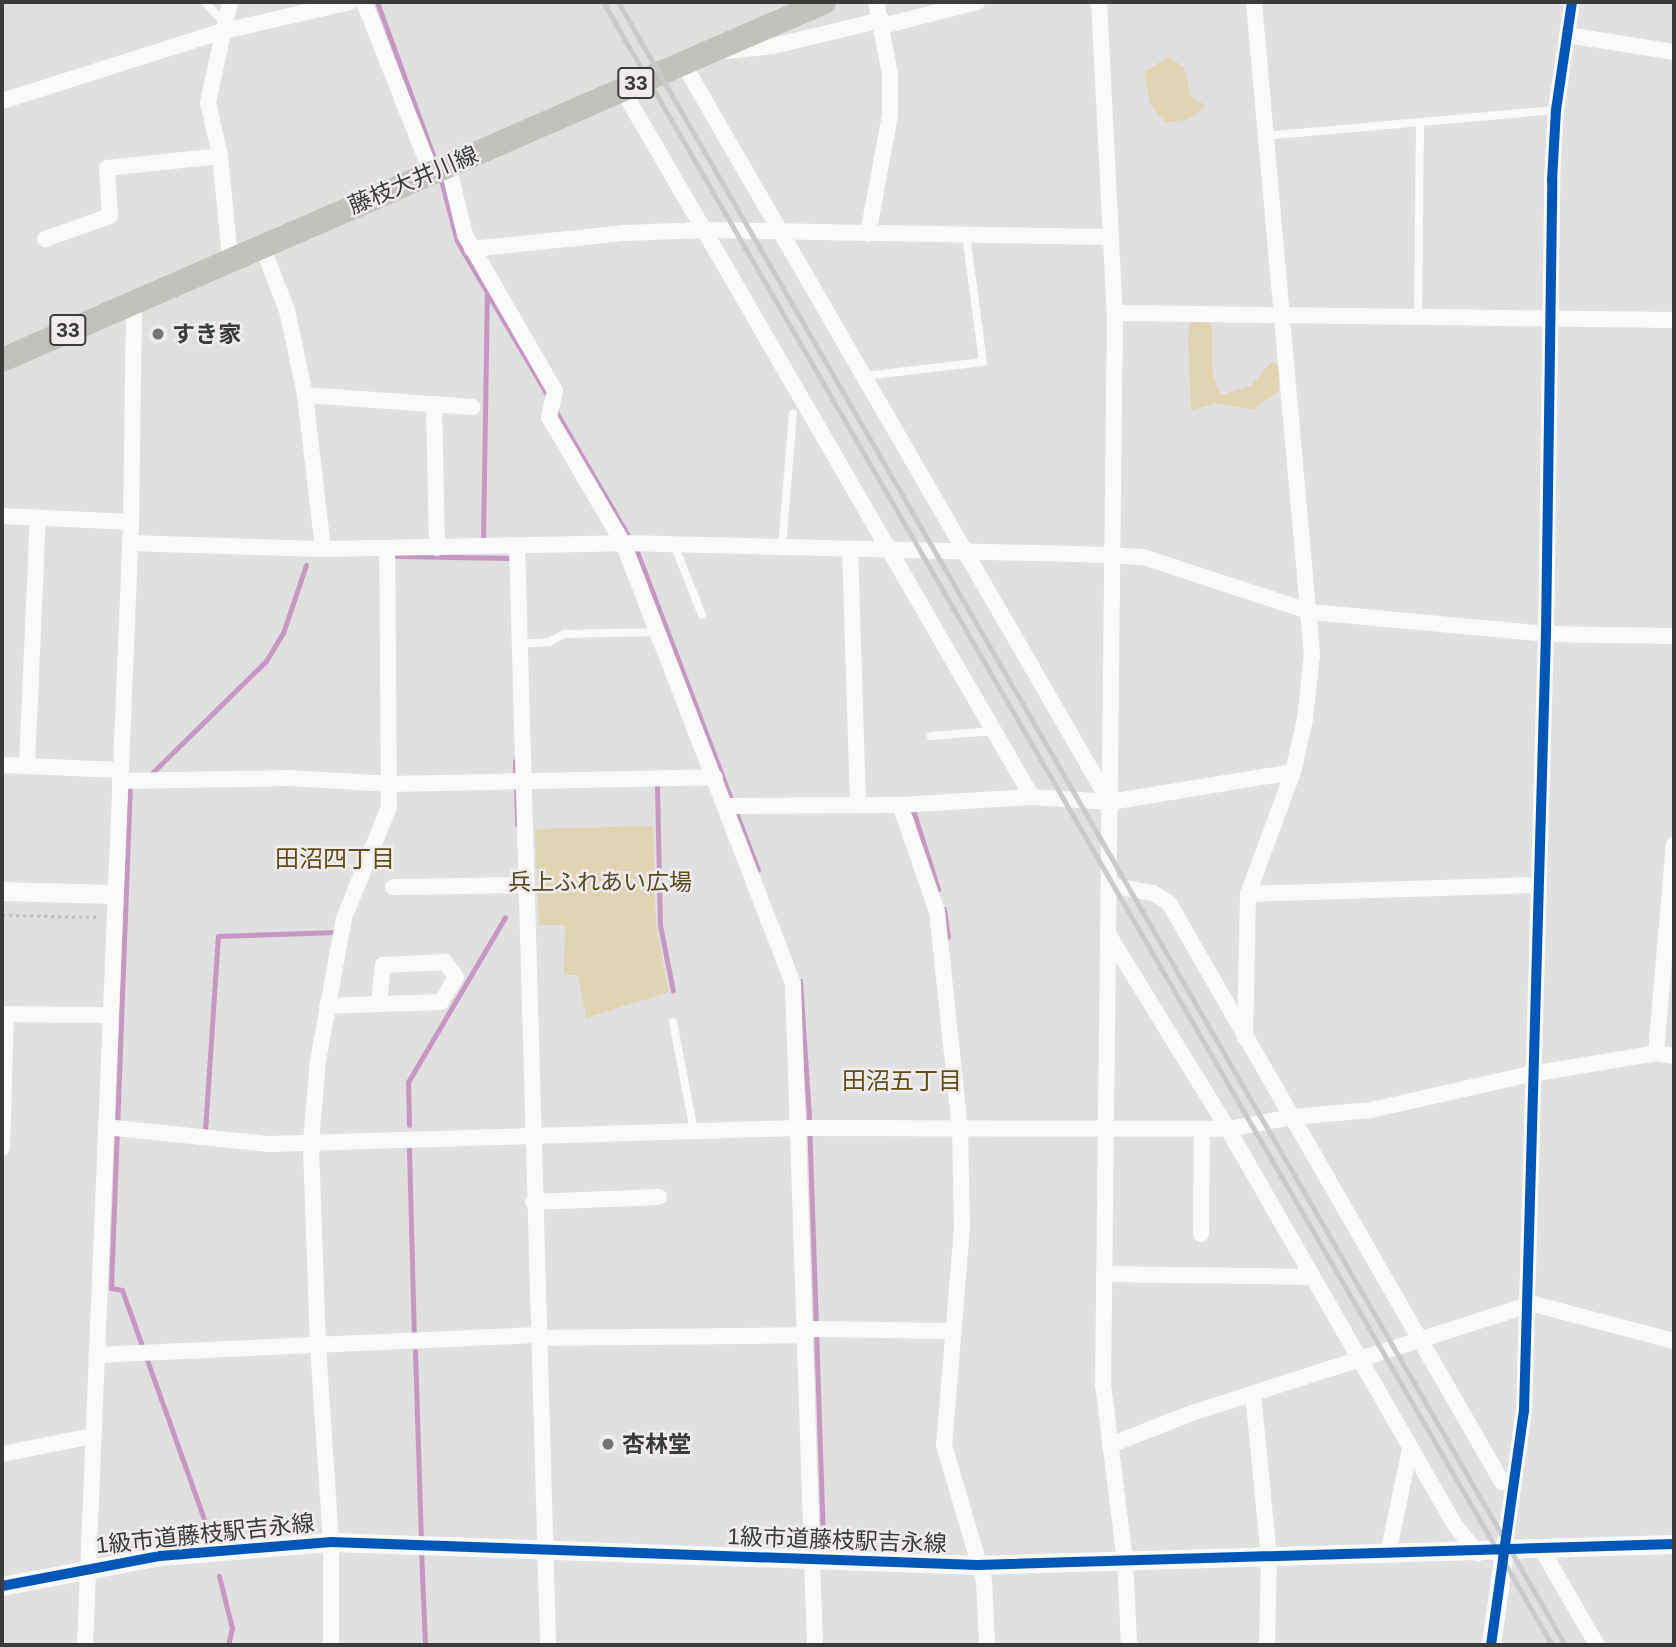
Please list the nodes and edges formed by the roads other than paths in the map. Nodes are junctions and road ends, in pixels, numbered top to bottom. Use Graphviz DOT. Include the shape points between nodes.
graph roads {
  1 [pos="205,2"];
  2 [pos="230,2"];
  3 [pos="350,2"];
  4 [pos="364,2"];
  5 [pos="824,2"];
  6 [pos="876,2"];
  7 [pos="978,2"];
  8 [pos="1098,2"];
  9 [pos="1254,2"];
  10 [pos="1572,2"];
  11 [pos="882,23"];
  12 [pos="221,27"];
  13 [pos="1567,35"];
  14 [pos="1674,52"];
  15 [pos="706,53"];
  16 [pos="683,63"];
  17 [pos="622,89"];
  18 [pos="2,101"];
  19 [pos="1556,110"];
  20 [pos="1420,122"];
  21 [pos="1264,136"];
  22 [pos="219,156"];
  23 [pos="440,169"];
  24 [pos="704,230"];
  25 [pos="780,230"];
  26 [pos="868,234"];
  27 [pos="966,235"];
  28 [pos="1111,237"];
  29 [pos="45,239"];
  30 [pos="262,246"];
  31 [pos="472,249"];
  32 [pos="230,258"];
  33 [pos="134,300"];
  34 [pos="1115,313"];
  35 [pos="1279,313"];
  36 [pos="1418,316"];
  37 [pos="1552,319"];
  38 [pos="1674,320"];
  39 [pos="2,360"];
  40 [pos="864,376"];
  41 [pos="305,395"];
  42 [pos="434,404"];
  43 [pos="473,407"];
  44 [pos="793,413"];
  45 [pos="2,516"];
  46 [pos="38,518"];
  47 [pos="131,522"];
  48 [pos="130,543"];
  49 [pos="631,543"];
  50 [pos="674,544"];
  51 [pos="517,546"];
  52 [pos="782,547"];
  53 [pos="387,548"];
  54 [pos="437,548"];
  55 [pos="323,549"];
  56 [pos="850,549"];
  57 [pos="889,549"];
  58 [pos="964,551"];
  59 [pos="1112,555"];
  60 [pos="1311,612"];
  61 [pos="702,615"];
  62 [pos="658,632"];
  63 [pos="1546,634"];
  64 [pos="1674,636"];
  65 [pos="519,644"];
  66 [pos="994,732"];
  67 [pos="931,736"];
  68 [pos="2,765"];
  69 [pos="27,766"];
  70 [pos="1293,772"];
  71 [pos="124,777"];
  72 [pos="715,777"];
  73 [pos="523,781"];
  74 [pos="391,784"];
  75 [pos="1032,797"];
  76 [pos="1110,802"];
  77 [pos="858,805"];
  78 [pos="900,805"];
  79 [pos="726,806"];
  80 [pos="1674,845"];
  81 [pos="1538,884"];
  82 [pos="525,885"];
  83 [pos="1109,885"];
  84 [pos="393,887"];
  85 [pos="2,891"];
  86 [pos="113,894"];
  87 [pos="1248,894"];
  88 [pos="1108,934"];
  89 [pos="379,1004"];
  90 [pos="327,1006"];
  91 [pos="4,1014"];
  92 [pos="109,1015"];
  93 [pos="673,1022"];
  94 [pos="1245,1038"];
  95 [pos="1656,1053"];
  96 [pos="1674,1056"];
  97 [pos="1531,1074"];
  98 [pos="1293,1117"];
  99 [pos="106,1127"];
  100 [pos="807,1128"];
  101 [pos="1202,1129"];
  102 [pos="1228,1129"];
  103 [pos="960,1130"];
  104 [pos="694,1131"];
  105 [pos="1106,1132"];
  106 [pos="531,1137"];
  107 [pos="312,1142"];
  108 [pos="2,1148"];
  109 [pos="659,1197"];
  110 [pos="534,1202"];
  111 [pos="1201,1234"];
  112 [pos="1104,1273"];
  113 [pos="1312,1277"];
  114 [pos="1526,1304"];
  115 [pos="952,1331"];
  116 [pos="806,1332"];
  117 [pos="538,1337"];
  118 [pos="1421,1340"];
  119 [pos="1674,1341"];
  120 [pos="318,1346"];
  121 [pos="96,1355"];
  122 [pos="1360,1361"];
  123 [pos="1253,1394"];
  124 [pos="93,1436"];
  125 [pos="1111,1445"];
  126 [pos="1410,1449"];
  127 [pos="2,1454"];
  128 [pos="1514,1485"];
  129 [pos="331,1542"];
  130 [pos="1674,1544"];
  131 [pos="545,1549"];
  132 [pos="1542,1550"];
  133 [pos="1504,1551"];
  134 [pos="1388,1554"];
  135 [pos="1478,1554"];
  136 [pos="1269,1557"];
  137 [pos="1125,1560"];
  138 [pos="812,1562"];
  139 [pos="978,1565"];
  140 [pos="87,1568"];
  141 [pos="2,1586"];
  142 [pos="85,1645"];
  143 [pos="331,1645"];
  144 [pos="548,1645"];
  145 [pos="815,1645"];
  146 [pos="987,1645"];
  147 [pos="1129,1645"];
  148 [pos="1267,1645"];
  149 [pos="1492,1645"];
  150 [pos="1597,1645"];
  1 -- 12 [label="lane"];
  2 -- 12 [label="street"];
  3 -- 12 [label="street"];
  4 -- 23 [label="street"];
  5 -- 15 [label="main road, 藤枝大井川線 / 33"];
  6 -- 11 [label="street"];
  7 -- 11 [label="street"];
  8 -- 28 [label="street"];
  9 -- 21 [label="street"];
  10 -- 13 [label="street"];
  11 -- 15 [label="street" via="774,46"];
  11 -- 26 [label="street" via="890,74 890,115"];
  12 -- 18 [label="street"];
  12 -- 22 [label="street" via="208,102"];
  13 -- 14 [label="street"];
  13 -- 19 [label="street"];
  15 -- 16 [label="main road, 藤枝大井川線 / 33"];
  16 -- 17 [label="main road, 藤枝大井川線 / 33"];
  16 -- 25 [label="street"];
  17 -- 23 [label="main road, 藤枝大井川線 / 33"];
  17 -- 24 [label="street"];
  19 -- 20 [label="lane"];
  19 -- 37 [label="street"];
  20 -- 21 [label="lane"];
  20 -- 36 [label="lane"];
  21 -- 35 [label="street"];
  22 -- 29 [label="street" via="107,168 110,216"];
  22 -- 32 [label="street"];
  23 -- 30 [label="main road, 藤枝大井川線 / 33"];
  23 -- 31 [label="street"];
  24 -- 25 [label="street"];
  24 -- 31 [label="street"];
  24 -- 57 [label="street"];
  25 -- 26 [label="street"];
  25 -- 40 [label="street"];
  26 -- 27 [label="street"];
  27 -- 28 [label="street"];
  27 -- 40 [label="lane" via="983,362"];
  28 -- 34 [label="street"];
  30 -- 32 [label="main road, 藤枝大井川線 / 33"];
  30 -- 41 [label="street" via="286,310"];
  31 -- 49 [label="street" via="555,391 549,417"];
  32 -- 33 [label="main road, 藤枝大井川線 / 33"];
  33 -- 39 [label="main road, 藤枝大井川線 / 33"];
  33 -- 47 [label="street"];
  34 -- 35 [label="street"];
  34 -- 59 [label="street"];
  35 -- 36 [label="street"];
  35 -- 60 [label="street"];
  36 -- 37 [label="street"];
  37 -- 38 [label="street"];
  37 -- 63 [label="street"];
  40 -- 58 [label="street"];
  41 -- 42 [label="street"];
  41 -- 55 [label="street"];
  42 -- 43 [label="street"];
  42 -- 54 [label="street"];
  44 -- 52 [label="lane"];
  45 -- 46 [label="street"];
  46 -- 47 [label="street"];
  46 -- 69 [label="street"];
  47 -- 48 [label="street"];
  48 -- 55 [label="street"];
  48 -- 71 [label="street"];
  49 -- 50 [label="street"];
  49 -- 51 [label="street"];
  49 -- 62 [label="street"];
  50 -- 52 [label="street"];
  50 -- 61 [label="lane"];
  51 -- 54 [label="street"];
  51 -- 65 [label="street"];
  52 -- 56 [label="street"];
  53 -- 54 [label="street"];
  53 -- 55 [label="street"];
  53 -- 74 [label="street"];
  56 -- 57 [label="street"];
  56 -- 77 [label="street"];
  57 -- 58 [label="street"];
  57 -- 66 [label="street"];
  58 -- 59 [label="street"];
  58 -- 76 [label="street"];
  59 -- 60 [label="street" via="1143,557"];
  59 -- 76 [label="street"];
  60 -- 63 [label="street"];
  60 -- 70 [label="street" via="1306,719"];
  62 -- 65 [label="lane" via="564,634 549,642"];
  62 -- 72 [label="street"];
  63 -- 64 [label="street"];
  63 -- 81 [label="street"];
  65 -- 73 [label="street"];
  66 -- 67 [label="lane"];
  66 -- 75 [label="street"];
  68 -- 69 [label="street"];
  69 -- 71 [label="street"];
  70 -- 76 [label="street"];
  70 -- 87 [label="street"];
  71 -- 74 [label="street"];
  71 -- 86 [label="street"];
  72 -- 73 [label="street"];
  72 -- 79 [label="street"];
  73 -- 74 [label="street"];
  73 -- 82 [label="street"];
  74 -- 90 [label="street" via="389,807 344,919"];
  75 -- 76 [label="street"];
  75 -- 78 [label="street"];
  76 -- 83 [label="street"];
  77 -- 78 [label="street"];
  77 -- 79 [label="street"];
  78 -- 103 [label="street" via="937,911"];
  79 -- 100 [label="street" via="793,983"];
  80 -- 95 [label="street"];
  81 -- 87 [label="street"];
  81 -- 97 [label="street"];
  82 -- 84 [label="street"];
  82 -- 106 [label="street"];
  83 -- 88 [label="street"];
  83 -- 94 [label="street" via="1153,893 1168,903"];
  85 -- 86 [label="street"];
  86 -- 92 [label="street"];
  87 -- 94 [label="street"];
  88 -- 102 [label="street"];
  88 -- 105 [label="street"];
  89 -- 89 [label="street" via="441,1002 456,977 445,962 383,965"];
  89 -- 90 [label="street"];
  90 -- 107 [label="street"];
  91 -- 92 [label="street"];
  91 -- 108 [label="street"];
  92 -- 99 [label="street"];
  93 -- 104 [label="lane"];
  94 -- 98 [label="street"];
  95 -- 96 [label="street"];
  95 -- 97 [label="street"];
  97 -- 98 [label="street" via="1371,1110"];
  97 -- 114 [label="street"];
  98 -- 102 [label="street"];
  98 -- 118 [label="street"];
  99 -- 107 [label="street" via="269,1144"];
  99 -- 121 [label="street"];
  100 -- 103 [label="street"];
  100 -- 104 [label="street"];
  100 -- 116 [label="street"];
  101 -- 102 [label="street"];
  101 -- 105 [label="street"];
  101 -- 111 [label="street"];
  102 -- 113 [label="street"];
  103 -- 105 [label="street"];
  103 -- 115 [label="street" via="962,1228"];
  104 -- 106 [label="street"];
  105 -- 112 [label="street"];
  106 -- 107 [label="street"];
  106 -- 110 [label="street"];
  107 -- 120 [label="street"];
  109 -- 110 [label="street"];
  110 -- 117 [label="street"];
  112 -- 113 [label="street"];
  112 -- 125 [label="street" via="1103,1384"];
  113 -- 122 [label="street"];
  114 -- 118 [label="street"];
  114 -- 119 [label="street"];
  114 -- 128 [label="street" via="1524,1411"];
  115 -- 116 [label="street"];
  115 -- 139 [label="street" via="944,1445"];
  116 -- 117 [label="street"];
  116 -- 138 [label="street"];
  117 -- 120 [label="street"];
  117 -- 131 [label="street"];
  118 -- 122 [label="street"];
  118 -- 128 [label="street" via="1502,1482"];
  120 -- 121 [label="street"];
  120 -- 129 [label="street"];
  121 -- 124 [label="street"];
  122 -- 123 [label="street"];
  122 -- 126 [label="street"];
  123 -- 125 [label="street"];
  123 -- 136 [label="street"];
  124 -- 127 [label="street"];
  124 -- 140 [label="street"];
  125 -- 137 [label="street"];
  126 -- 134 [label="street"];
  126 -- 135 [label="street" via="1454,1524"];
  128 -- 133 [label="street"];
  129 -- 131 [label="street, 1級市道藤枝駅吉永線"];
  129 -- 140 [label="street, 1級市道藤枝駅吉永線" via="220,1549"];
  129 -- 143 [label="street"];
  130 -- 132 [label="street, 1級市道藤枝駅吉永線"];
  131 -- 138 [label="street, 1級市道藤枝駅吉永線"];
  131 -- 144 [label="street"];
  132 -- 133 [label="street, 1級市道藤枝駅吉永線"];
  132 -- 150 [label="street"];
  133 -- 135 [label="street, 1級市道藤枝駅吉永線"];
  133 -- 149 [label="street"];
  134 -- 135 [label="street, 1級市道藤枝駅吉永線"];
  134 -- 136 [label="street, 1級市道藤枝駅吉永線"];
  136 -- 137 [label="street, 1級市道藤枝駅吉永線"];
  136 -- 148 [label="street"];
  137 -- 139 [label="street, 1級市道藤枝駅吉永線"];
  137 -- 147 [label="street"];
  138 -- 139 [label="street, 1級市道藤枝駅吉永線"];
  138 -- 145 [label="street"];
  139 -- 146 [label="street" via="984,1581"];
  140 -- 141 [label="street, 1級市道藤枝駅吉永線"];
  140 -- 142 [label="street"];
}
